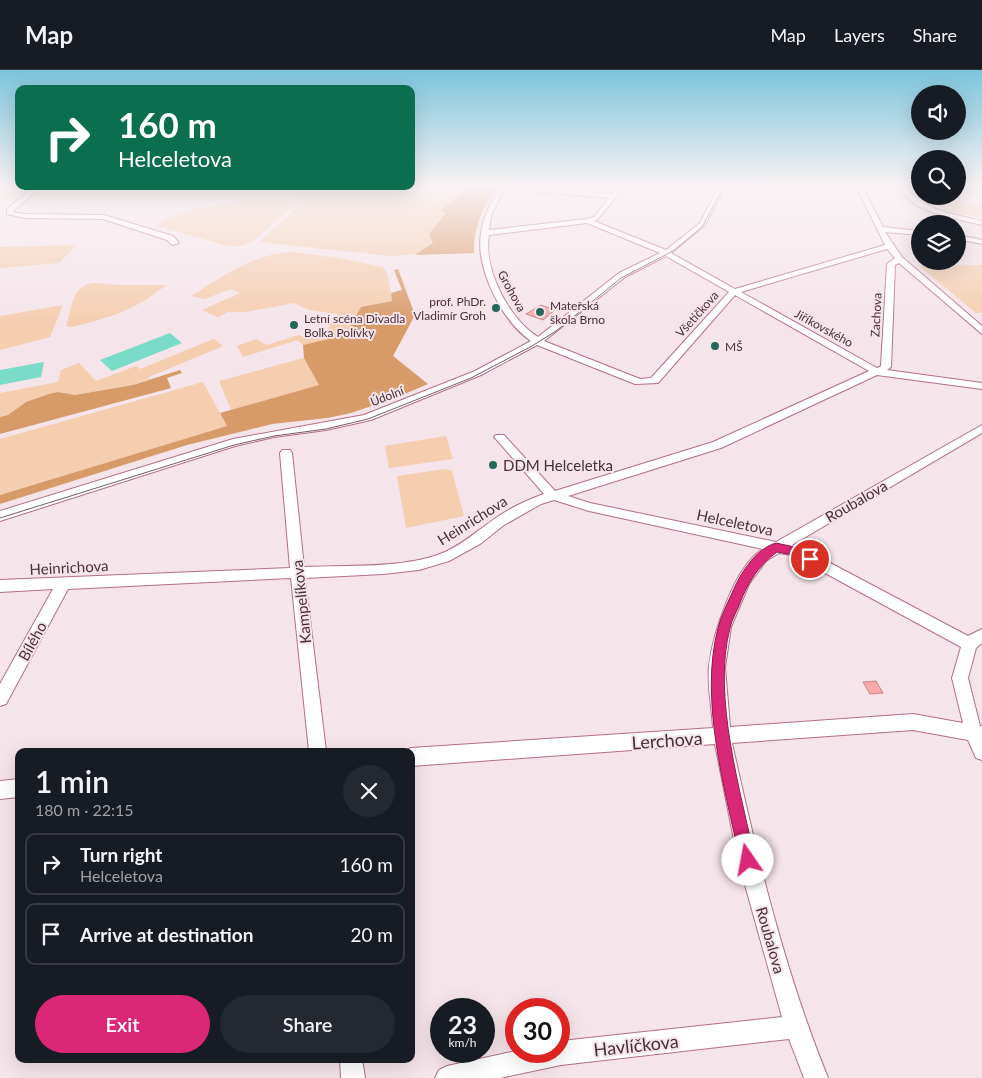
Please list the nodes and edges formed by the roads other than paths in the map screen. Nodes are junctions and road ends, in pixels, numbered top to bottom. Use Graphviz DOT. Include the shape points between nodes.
graph roads {
  1 [pos="154,233"];
  2 [pos="484,233"];
  3 [pos="619,233"];
  4 [pos="692,233"];
  5 [pos="883,233"];
  6 [pos="966,239"];
  7 [pos="982,242"];
  8 [pos="175,243"];
  9 [pos="889,246"];
  10 [pos="667,254"];
  11 [pos="900,259"];
  12 [pos="734,292"];
  13 [pos="982,331"];
  14 [pos="537,341"];
  15 [pos="877,372"];
  16 [pos="982,386"];
  17 [pos="982,428"];
  18 [pos="500,438"];
  19 [pos="286,453"];
  20 [pos="552,495"];
  21 [pos="0,516"];
  22 [pos="776,547"];
  23 [pos="298,573"];
  24 [pos="64,583"];
  25 [pos="0,586"];
  26 [pos="976,639"];
  27 [pos="0,699"];
  28 [pos="977,732"];
  29 [pos="722,737"];
  30 [pos="318,748"];
  31 [pos="982,752"];
  32 [pos="415,757"];
  33 [pos="15,788"];
  34 [pos="0,790"];
  35 [pos="796,1027"];
  36 [pos="351,1063"];
  37 [pos="353,1078"];
  38 [pos="448,1078"];
  39 [pos="816,1078"];
  1 -- 8 [label="street"];
  2 -- 14 [label="street, Grohova" via="488,274 499,297 522,331"];
  3 -- 10 [label="street, Jiříkovského"];
  4 -- 10 [label="street, Údolní"];
  5 -- 9 [label="street"];
  6 -- 7 [label="street"];
  9 -- 11 [label="street"];
  9 -- 12 [label="street, Všetičkova"];
  10 -- 12 [label="street, Jiříkovského"];
  10 -- 14 [label="street, Údolní" via="622,275"];
  11 -- 13 [label="street"];
  11 -- 15 [label="street, Zachova" via="891,264 886,368"];
  12 -- 14 [label="street, Všetičkova" via="654,380 640,382"];
  12 -- 15 [label="street, Jiříkovského"];
  14 -- 21 [label="street, Údolní" via="478,373 367,418 233,443"];
  15 -- 16 [label="street, Jiříkovského"];
  15 -- 20 [label="street, Heinrichova" via="717,445"];
  17 -- 22 [label="street, Roubalova"];
  18 -- 20 [label="street, Helceletova"];
  19 -- 23 [label="street, Kampelíkova"];
  20 -- 22 [label="street, Helceletova" via="588,507"];
  20 -- 23 [label="street, Heinrichova" via="513,513 462,550 428,563 383,570"];
  22 -- 26 [label="street, Helceletova" via="795,551"];
  22 -- 29 [label="street, Roubalova" via="761,557 743,582 724,627 717,667"];
  23 -- 24 [label="street, Heinrichova"];
  23 -- 30 [label="street, Kampelíkova"];
  24 -- 25 [label="street, Heinrichova"];
  24 -- 27 [label="street, Bílého"];
  26 -- 28 [label="street" via="960,678"];
  28 -- 29 [label="street, Lerchova" via="913,722"];
  28 -- 31 [label="street"];
  29 -- 32 [label="street, Lerchova"];
  29 -- 35 [label="street, Roubalova" via="748,860"];
  33 -- 34 [label="street"];
  35 -- 38 [label="street, Havlíčkova" via="560,1053"];
  35 -- 39 [label="street, Roubalova"];
  36 -- 37 [label="street"];
}
